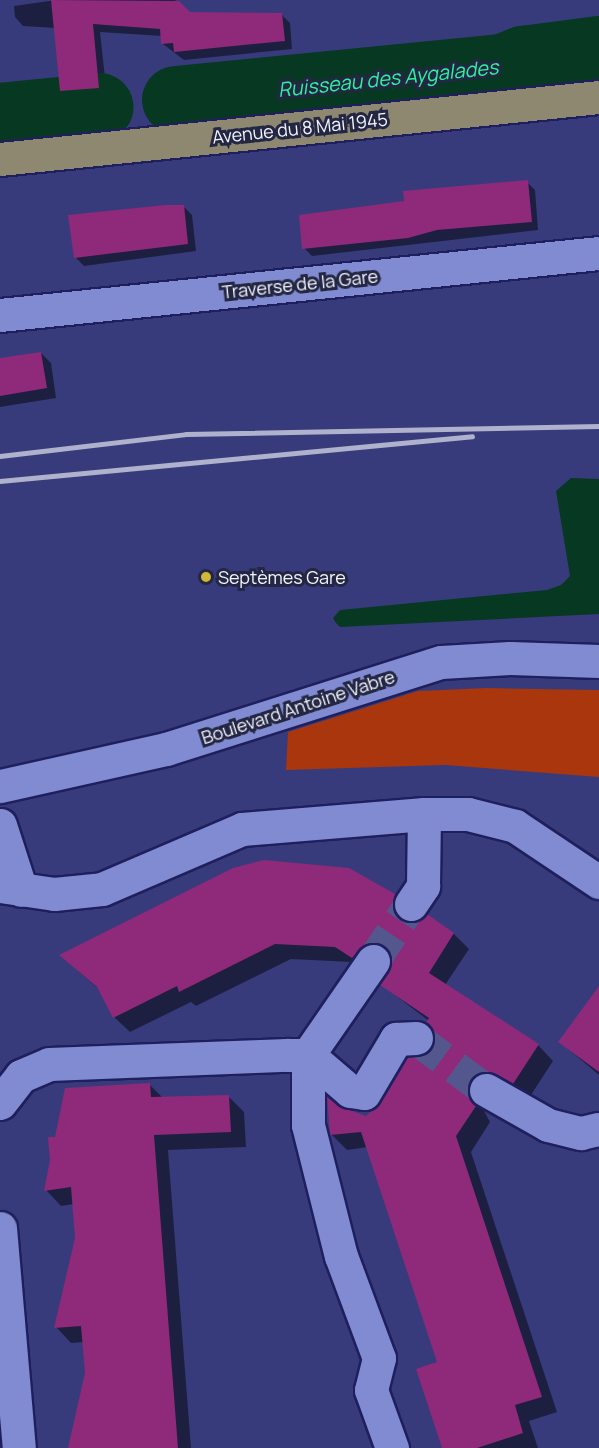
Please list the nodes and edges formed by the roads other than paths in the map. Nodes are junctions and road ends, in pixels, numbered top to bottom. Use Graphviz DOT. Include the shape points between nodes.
graph roads {
  1 [pos="599,97"];
  2 [pos="0,159"];
  3 [pos="599,253"];
  4 [pos="0,315"];
  5 [pos="599,661"];
  6 [pos="0,786"];
  7 [pos="424,814"];
  8 [pos="0,825"];
  9 [pos="599,882"];
  10 [pos="11,888"];
  11 [pos="411,904"];
  12 [pos="373,961"];
  13 [pos="416,1038"];
  14 [pos="308,1055"];
  15 [pos="486,1090"];
  16 [pos="0,1103"];
  17 [pos="599,1129"];
  18 [pos="0,1228"];
  19 [pos="19,1448"];
  20 [pos="392,1448"];
  1 -- 2 [label="main road, Avenue du 8 Mai 1945"];
  3 -- 4 [label="street, Traverse de la Gare"];
  5 -- 6 [label="street, Boulevard Antoine Vabre" via="510,658 441,662 166,748"];
  7 -- 9 [label="street" via="468,814 515,826"];
  7 -- 10 [label="street" via="242,829 102,889 54,894"];
  7 -- 11 [label="street" via="423,886"];
  8 -- 10 [label="street"];
  12 -- 14 [label="street"];
  13 -- 14 [label="street" via="396,1039 364,1093 350,1091"];
  14 -- 16 [label="street" via="49,1064 21,1076"];
  14 -- 20 [label="street" via="308,1125 341,1256 379,1358 371,1390"];
  15 -- 17 [label="street" via="548,1125 581,1133"];
  18 -- 19 [label="street"];
}
